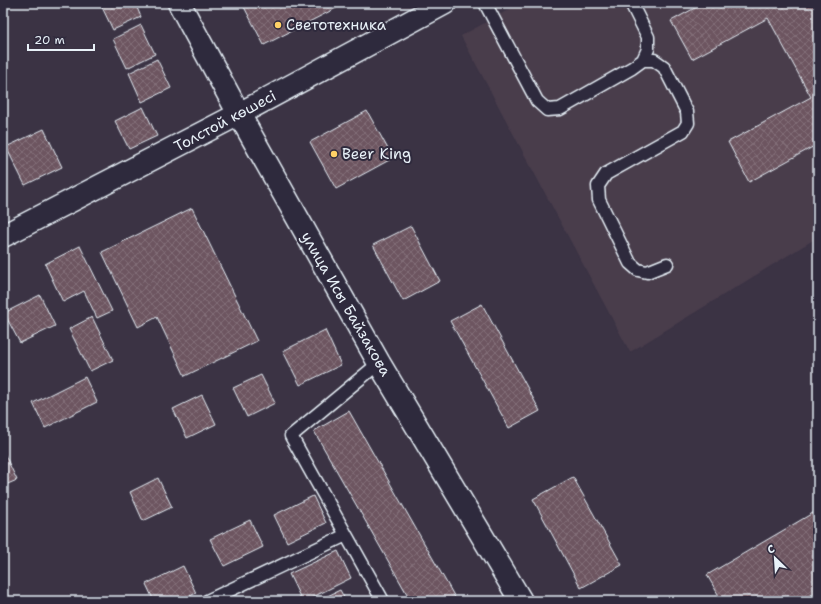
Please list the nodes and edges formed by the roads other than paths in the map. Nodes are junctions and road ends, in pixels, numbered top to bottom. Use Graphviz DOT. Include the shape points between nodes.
graph roads {
  1 [pos="179,3"];
  2 [pos="446,3"];
  3 [pos="485,3"];
  4 [pos="631,3"];
  5 [pos="643,60"];
  6 [pos="239,114"];
  7 [pos="3,236"];
  8 [pos="667,264"];
  9 [pos="379,363"];
  10 [pos="346,535"];
  11 [pos="207,601"];
  12 [pos="382,601"];
  13 [pos="521,601"];
  1 -- 6 [label="street, улица Исы Байзакова"];
  2 -- 6 [label="street, Толстой көшесі"];
  3 -- 5 [label="lane" via="537,101 547,110 560,109"];
  4 -- 5 [label="lane" via="648,37 648,49"];
  5 -- 8 [label="lane" via="654,60 664,67 687,112 688,123 683,131 606,174 598,186 599,200 630,263 638,270 647,272"];
  6 -- 7 [label="street, Толстой көшесі"];
  6 -- 9 [label="street, улица Исы Байзакова"];
  9 -- 10 [label="lane" via="291,436"];
  9 -- 13 [label="street, улица Исы Байзакова"];
  10 -- 11 [label="lane"];
  10 -- 12 [label="lane"];
}
